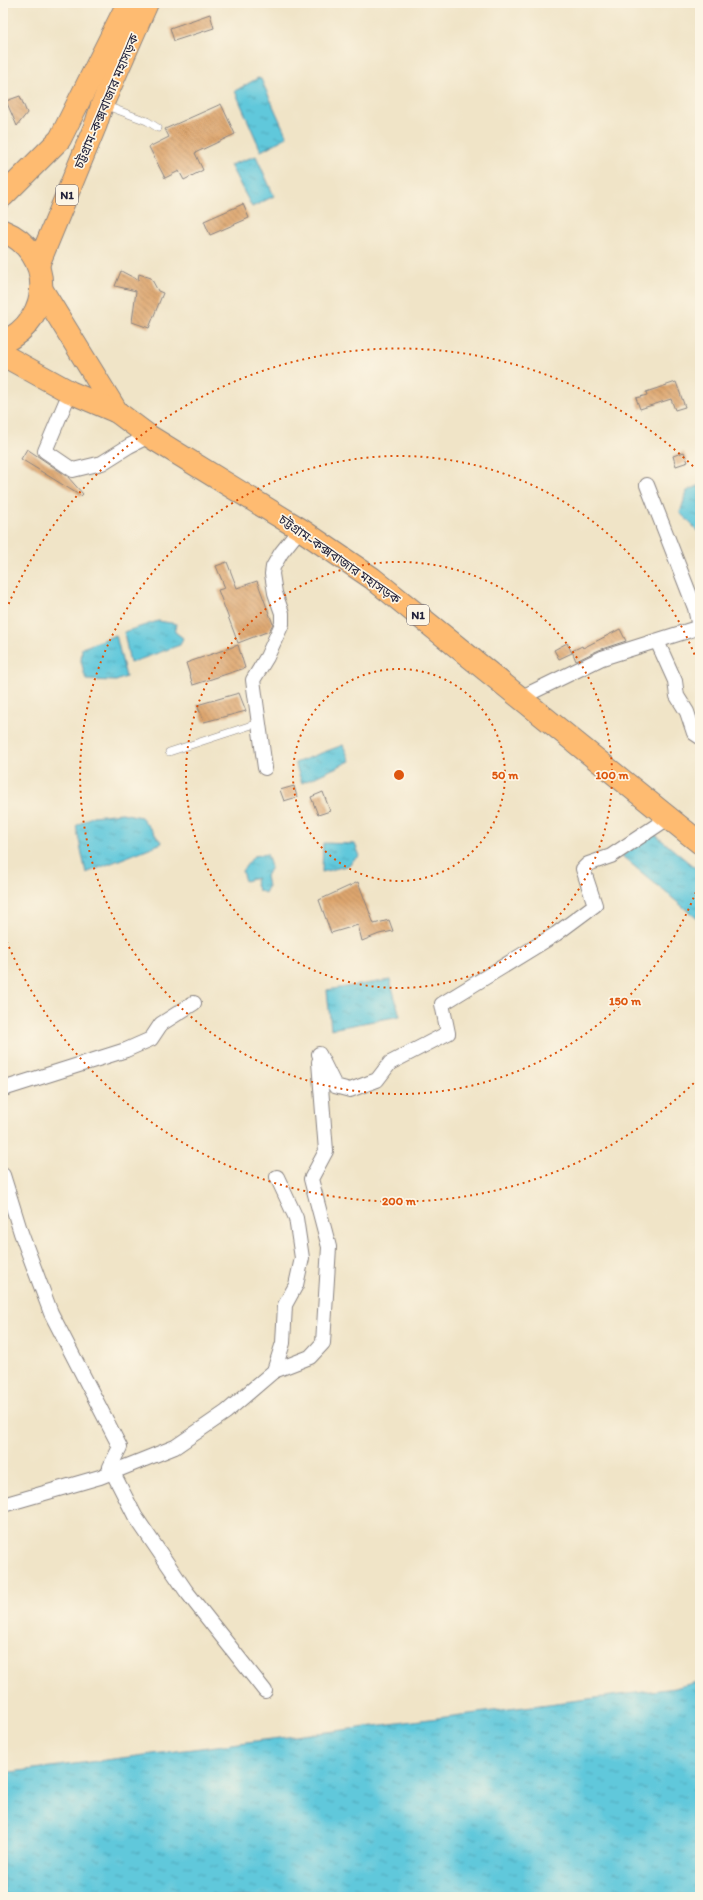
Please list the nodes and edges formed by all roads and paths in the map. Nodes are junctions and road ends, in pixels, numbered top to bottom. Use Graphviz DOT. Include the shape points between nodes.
graph roads {
  1 [pos="128,3"];
  2 [pos="147,3"];
  3 [pos="102,104"];
  4 [pos="158,128"];
  5 [pos="3,196"];
  6 [pos="3,231"];
  7 [pos="38,265"];
  8 [pos="42,290"];
  9 [pos="3,342"];
  10 [pos="3,355"];
  11 [pos="70,392"];
  12 [pos="117,412"];
  13 [pos="149,436"];
  14 [pos="647,485"];
  15 [pos="300,530"];
  16 [pos="699,627"];
  17 [pos="657,641"];
  18 [pos="520,698"];
  19 [pos="258,723"];
  20 [pos="700,737"];
  21 [pos="169,752"];
  22 [pos="265,768"];
  23 [pos="668,818"];
  24 [pos="700,843"];
  25 [pos="194,1003"];
  26 [pos="3,1089"];
  27 [pos="3,1175"];
  28 [pos="278,1177"];
  29 [pos="274,1371"];
  30 [pos="113,1472"];
  31 [pos="3,1505"];
  32 [pos="266,1691"];
  1 -- 5 [label="highway, চট্টগ্রাম-কক্সবাজার মহাসড়ক" via="60,139"];
  2 -- 3 [label="highway, চট্টগ্রাম-কক্সবাজার মহাসড়ক / N1"];
  3 -- 4 [label="lane" via="147,121"];
  3 -- 7 [label="highway, চট্টগ্রাম-কক্সবাজার মহাসড়ক / N1"];
  6 -- 7 [label="highway" via="22,242"];
  7 -- 8 [label="highway"];
  8 -- 9 [label="highway" via="34,317 24,329"];
  8 -- 12 [label="highway, চট্টগ্রাম-কক্সবাজার মহাসড়ক / N1"];
  10 -- 11 [label="highway, চট্টগ্রাম-কক্সবাজার মহাসড়ক / N1"];
  11 -- 12 [label="highway, চট্টগ্রাম-কক্সবাজার মহাসড়ক / N1"];
  11 -- 13 [label="street" via="45,451 73,470 102,463"];
  12 -- 13 [label="highway, চট্টগ্রাম-কক্সবাজার মহাসড়ক / N1"];
  13 -- 15 [label="highway, চট্টগ্রাম-কক্সবাজার মহাসড়ক / N1"];
  14 -- 16 [label="street" via="695,608"];
  15 -- 18 [label="highway, চট্টগ্রাম-কক্সবাজার মহাসড়ক / N1" via="372,578"];
  15 -- 19 [label="street" via="273,567 272,574 282,613 282,624 253,680"];
  16 -- 17 [label="street"];
  17 -- 18 [label="street" via="602,658"];
  17 -- 20 [label="street" via="675,681 677,696 687,712 694,733"];
  18 -- 23 [label="highway, চট্টগ্রাম-কক্সবাজার মহাসড়ক / N1"];
  19 -- 21 [label="lane"];
  19 -- 22 [label="street"];
  23 -- 24 [label="highway, চট্টগ্রাম-কক্সবাজার মহাসড়ক / N1"];
  23 -- 29 [label="street" via="611,856 588,864 583,869 595,905 556,934 442,1004 448,1033 390,1063 377,1080 350,1090 335,1086 319,1054 326,1151 312,1179 329,1248 323,1343 310,1357"];
  25 -- 26 [label="street" via="161,1024 151,1039 126,1050"];
  27 -- 30 [label="street" via="21,1232 52,1313 120,1447 110,1467"];
  28 -- 29 [label="street" via="296,1218 302,1258 296,1285 285,1305 283,1343"];
  29 -- 30 [label="street" via="226,1412 175,1447"];
  30 -- 31 [label="street"];
  30 -- 32 [label="street" via="135,1516 186,1591"];
}
